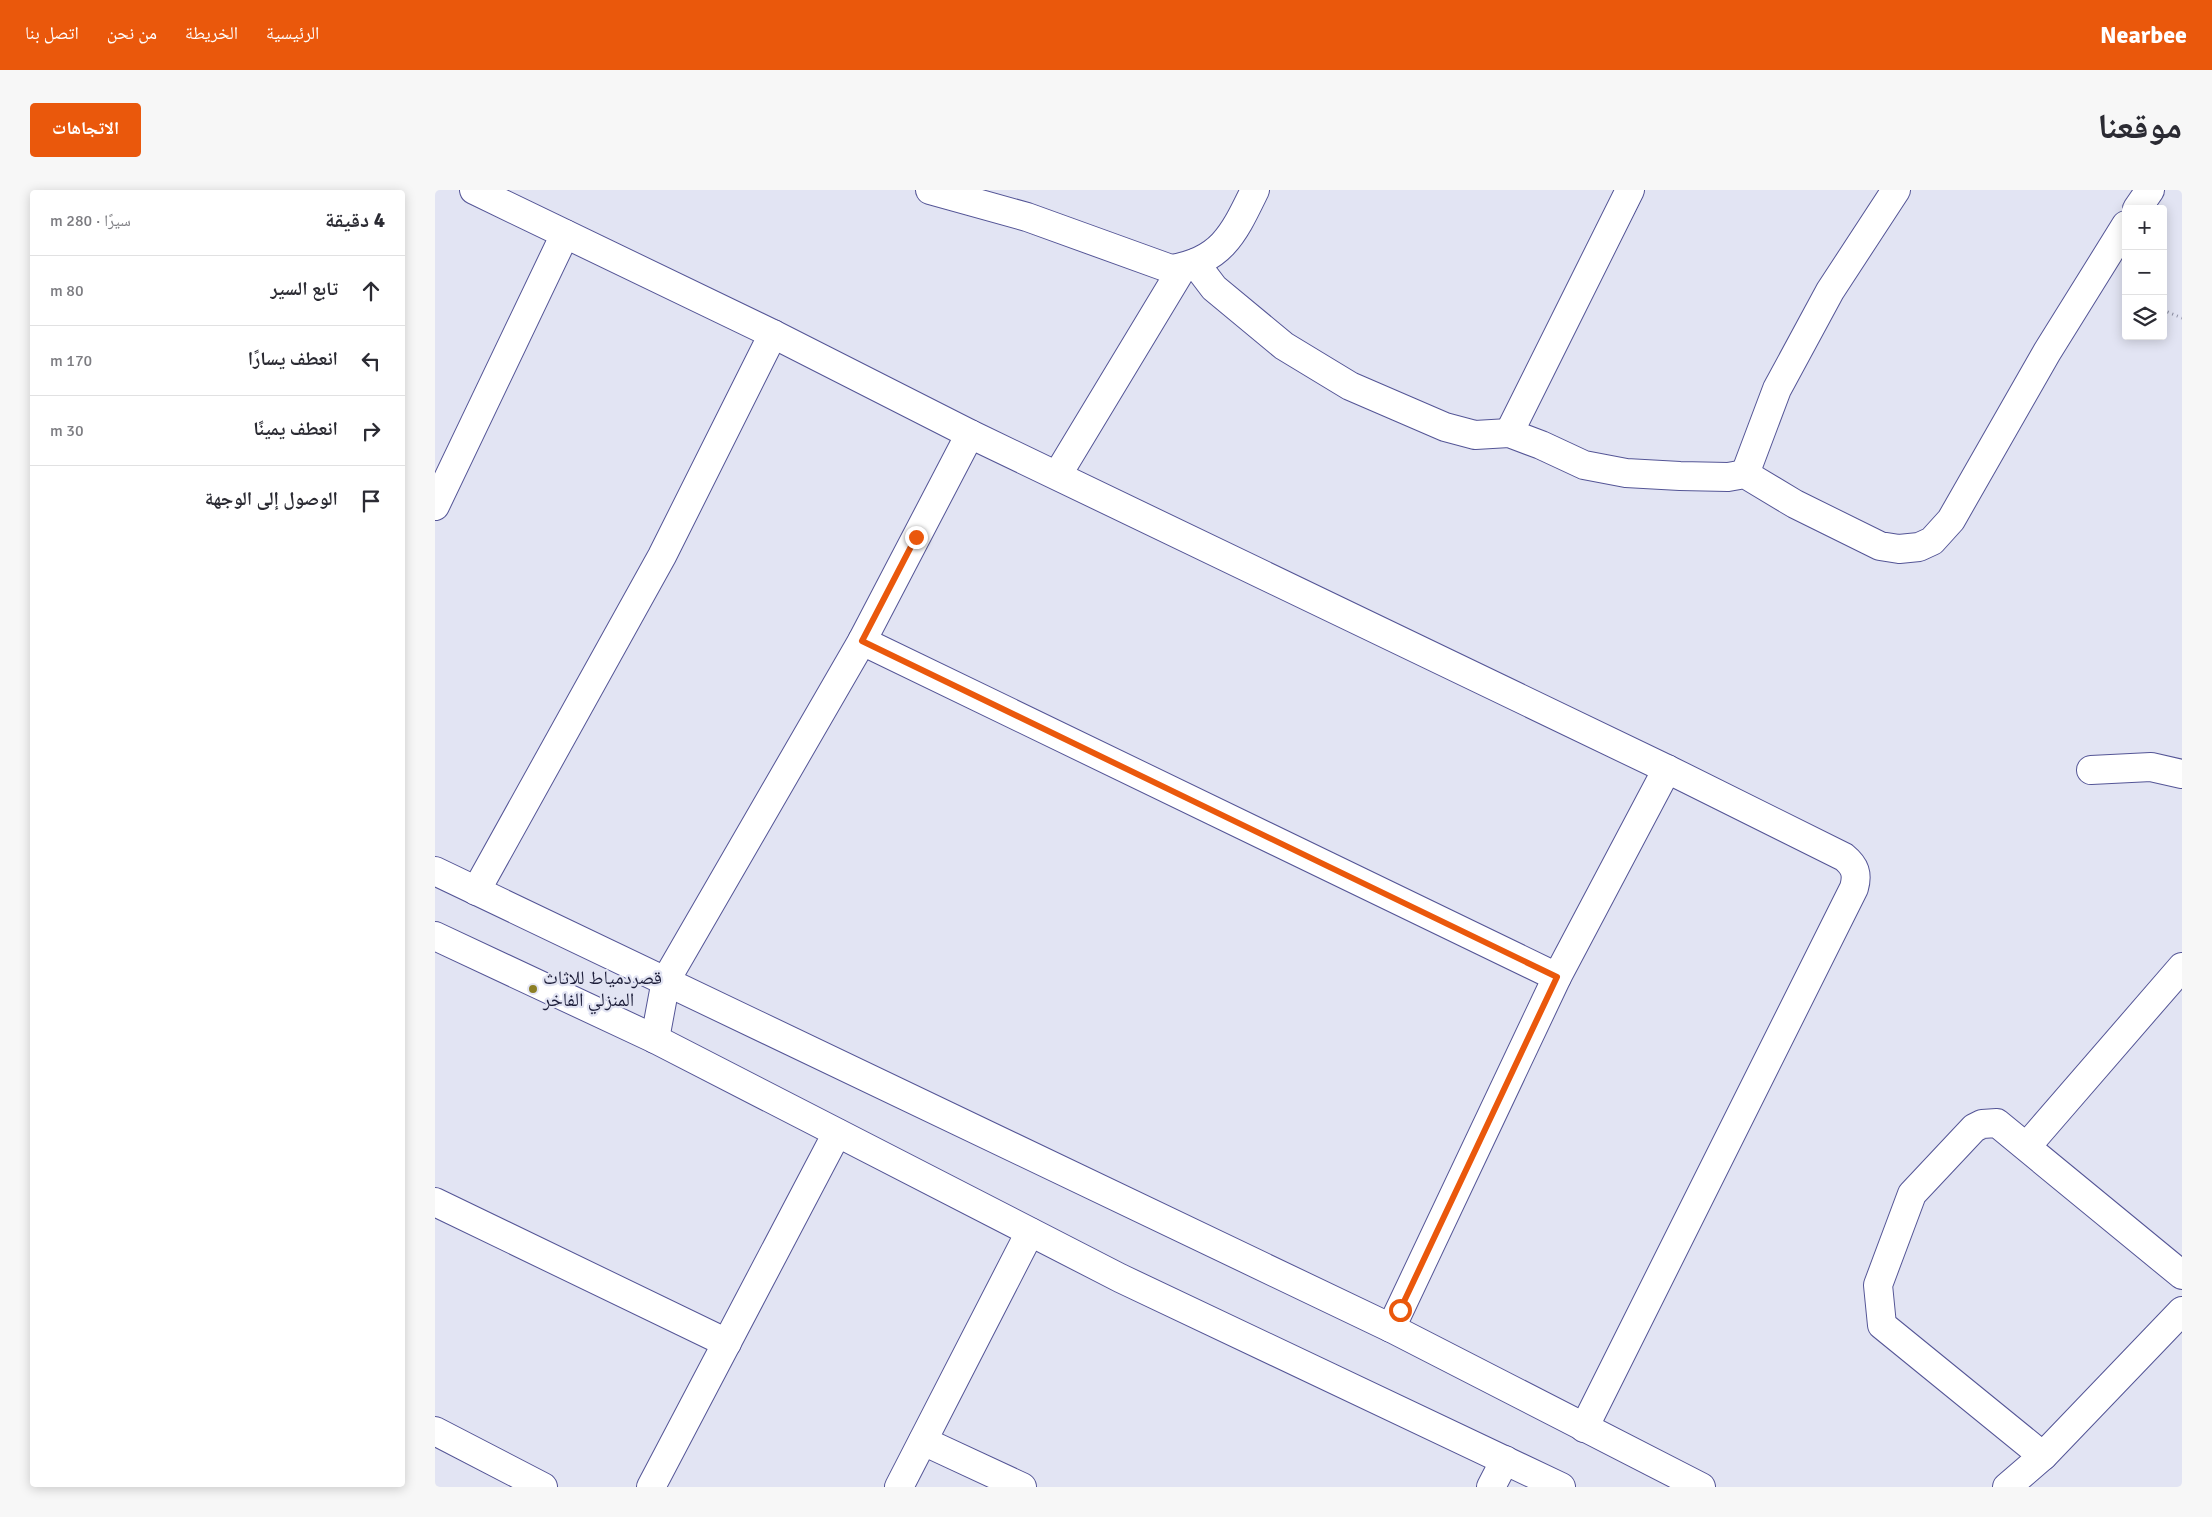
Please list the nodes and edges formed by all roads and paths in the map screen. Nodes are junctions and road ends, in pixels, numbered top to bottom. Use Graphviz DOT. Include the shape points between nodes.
graph roads {
  1 [pos="474,190"];
  2 [pos="930,190"];
  3 [pos="1255,190"];
  4 [pos="1630,190"];
  5 [pos="1895,190"];
  6 [pos="2150,190"];
  7 [pos="988,198"];
  8 [pos="2140,205"];
  9 [pos="2122,231"];
  10 [pos="565,234"];
  11 [pos="1189,265"];
  12 [pos="2167,312"];
  13 [pos="2182,318"];
  14 [pos="773,334"];
  15 [pos="1509,433"];
  16 [pos="970,434"];
  17 [pos="1058,474"];
  18 [pos="1745,474"];
  19 [pos="435,506"];
  20 [pos="862,641"];
  21 [pos="1667,769"];
  22 [pos="2091,770"];
  23 [pos="2182,774"];
  24 [pos="435,871"];
  25 [pos="476,891"];
  26 [pos="435,936"];
  27 [pos="2180,972"];
  28 [pos="1557,977"];
  29 [pos="666,980"];
  30 [pos="655,1039"];
  31 [pos="837,1133"];
  32 [pos="2027,1146"];
  33 [pos="435,1202"];
  34 [pos="1031,1232"];
  35 [pos="2182,1275"];
  36 [pos="2182,1311"];
  37 [pos="1391,1328"];
  38 [pos="727,1343"];
  39 [pos="1584,1428"];
  40 [pos="435,1431"];
  41 [pos="923,1441"];
  42 [pos="2043,1456"];
  43 [pos="1505,1460"];
  44 [pos="543,1487"];
  45 [pos="651,1487"];
  46 [pos="899,1487"];
  47 [pos="1021,1487"];
  48 [pos="1491,1487"];
  49 [pos="1561,1487"];
  50 [pos="1701,1487"];
  51 [pos="2007,1487"];
  1 -- 10 [label="street"];
  2 -- 7 [label="street"];
  3 -- 11 [label="street" via="1224,243 1207,258"];
  4 -- 15 [label="street"];
  5 -- 18 [label="street" via="1830,291 1781,381"];
  6 -- 8 [label="street"];
  7 -- 11 [label="street" via="1027,217 1158,266 1171,269"];
  9 -- 18 [label="street" via="2047,352 1951,520 1933,541 1919,547 1899,549 1880,546 1795,504"];
  10 -- 14 [label="street"];
  10 -- 19 [label="street"];
  11 -- 15 [label="street" via="1284,346 1351,386 1445,427 1475,434"];
  11 -- 17 [label="street"];
  12 -- 13 [label="path"];
  14 -- 16 [label="street"];
  14 -- 25 [label="street" via="662,556"];
  15 -- 18 [label="street" via="1584,465 1626,473 1680,476"];
  16 -- 17 [label="street"];
  16 -- 20 [label="street"];
  17 -- 21 [label="street"];
  20 -- 28 [label="street"];
  20 -- 29 [label="street"];
  21 -- 28 [label="street"];
  21 -- 39 [label="street" via="1844,857 1856,871 1856,880"];
  22 -- 23 [label="street" via="2151,767"];
  24 -- 25 [label="street"];
  25 -- 29 [label="street"];
  26 -- 30 [label="street"];
  27 -- 32 [label="street"];
  28 -- 37 [label="street"];
  29 -- 30 [label="street"];
  29 -- 37 [label="street"];
  30 -- 31 [label="street"];
  31 -- 34 [label="street"];
  31 -- 38 [label="street"];
  32 -- 35 [label="street"];
  32 -- 42 [label="street" via="1997,1123 1982,1124 1968,1134 1912,1194 1878,1285 1882,1325"];
  33 -- 38 [label="street"];
  34 -- 41 [label="street"];
  34 -- 43 [label="street" via="1120,1278"];
  36 -- 42 [label="street"];
  37 -- 39 [label="street"];
  38 -- 45 [label="street"];
  39 -- 50 [label="street"];
  40 -- 44 [label="street"];
  41 -- 46 [label="street"];
  41 -- 47 [label="street"];
  42 -- 51 [label="street"];
  43 -- 48 [label="street"];
  43 -- 49 [label="street"];
}
